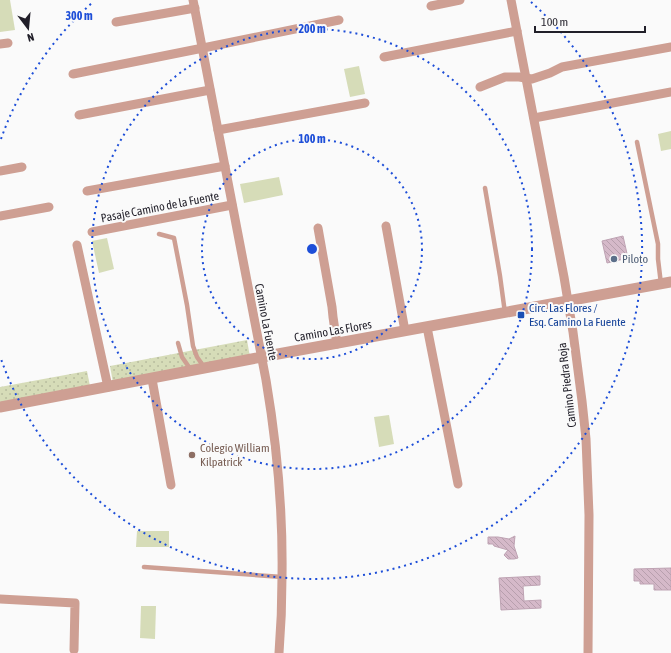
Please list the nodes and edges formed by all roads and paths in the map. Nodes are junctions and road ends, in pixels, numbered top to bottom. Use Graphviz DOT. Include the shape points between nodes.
graph roads {
  1 [pos="460,0"];
  2 [pos="511,0"];
  3 [pos="194,4"];
  4 [pos="432,6"];
  5 [pos="339,20"];
  6 [pos="116,22"];
  7 [pos="517,31"];
  8 [pos="671,47"];
  9 [pos="203,48"];
  10 [pos="384,57"];
  11 [pos="73,74"];
  12 [pos="526,77"];
  13 [pos="480,87"];
  14 [pos="210,90"];
  15 [pos="671,92"];
  16 [pos="365,103"];
  17 [pos="79,115"];
  18 [pos="534,118"];
  19 [pos="218,130"];
  20 [pos="637,142"];
  21 [pos="225,166"];
  22 [pos="22,167"];
  23 [pos="0,171"];
  24 [pos="485,188"];
  25 [pos="88,191"];
  26 [pos="232,205"];
  27 [pos="49,207"];
  28 [pos="0,216"];
  29 [pos="386,226"];
  30 [pos="318,228"];
  31 [pos="92,232"];
  32 [pos="159,234"];
  33 [pos="77,244"];
  34 [pos="666,283"];
  35 [pos="568,301"];
  36 [pos="505,312"];
  37 [pos="427,327"];
  38 [pos="405,331"];
  39 [pos="178,343"];
  40 [pos="337,344"];
  41 [pos="261,358"];
  42 [pos="205,369"];
  43 [pos="192,371"];
  44 [pos="152,379"];
  45 [pos="108,387"];
  46 [pos="0,407"];
  47 [pos="458,484"];
  48 [pos="171,485"];
  49 [pos="144,567"];
  50 [pos="282,577"];
  51 [pos="0,599"];
  52 [pos="74,650"];
  53 [pos="279,653"];
  54 [pos="588,653"];
  1 -- 4 [label="street"];
  2 -- 7 [label="street, Camino Piedra Roja"];
  3 -- 6 [label="street"];
  3 -- 9 [label="street, Camino La Fuente"];
  5 -- 9 [label="street"];
  7 -- 10 [label="street"];
  7 -- 12 [label="street, Camino Piedra Roja"];
  8 -- 12 [label="street" via="562,67 532,79"];
  9 -- 11 [label="street"];
  9 -- 14 [label="street, Camino La Fuente"];
  12 -- 13 [label="street" via="505,77"];
  12 -- 18 [label="street, Camino Piedra Roja"];
  14 -- 17 [label="street"];
  14 -- 19 [label="street, Camino La Fuente"];
  15 -- 18 [label="street"];
  16 -- 19 [label="street"];
  18 -- 35 [label="street, Camino Piedra Roja"];
  19 -- 21 [label="street, Camino La Fuente"];
  20 -- 34 [label="lane" via="658,244 658,259"];
  21 -- 25 [label="street"];
  21 -- 26 [label="street, Camino La Fuente"];
  22 -- 23 [label="street"];
  24 -- 36 [label="lane"];
  26 -- 31 [label="street, Pasaje Camino de la Fuente"];
  26 -- 41 [label="street, Camino La Fuente"];
  27 -- 28 [label="street"];
  29 -- 38 [label="street"];
  30 -- 40 [label="street"];
  32 -- 42 [label="lane" via="174,238 193,346"];
  33 -- 45 [label="street"];
  34 -- 35 [label="street, Camino Las Flores"];
  35 -- 36 [label="street, Camino Las Flores"];
  35 -- 54 [label="street, Camino Piedra Roja" via="582,401 588,470"];
  36 -- 37 [label="street, Camino Las Flores"];
  37 -- 38 [label="street, Camino Las Flores"];
  37 -- 47 [label="street"];
  38 -- 40 [label="street, Camino Las Flores"];
  39 -- 43 [label="lane" via="182,357"];
  40 -- 41 [label="street, Camino Las Flores"];
  41 -- 42 [label="street, Camino Las Flores"];
  41 -- 50 [label="street, Camino La Fuente" via="276,458"];
  42 -- 43 [label="street, Camino Las Flores"];
  43 -- 44 [label="street, Camino Las Flores"];
  44 -- 45 [label="street, Camino Las Flores"];
  44 -- 48 [label="street"];
  45 -- 46 [label="street, Camino Las Flores"];
  49 -- 50 [label="lane"];
  50 -- 53 [label="street, Camino La Fuente"];
  51 -- 52 [label="street" via="75,603"];
}
